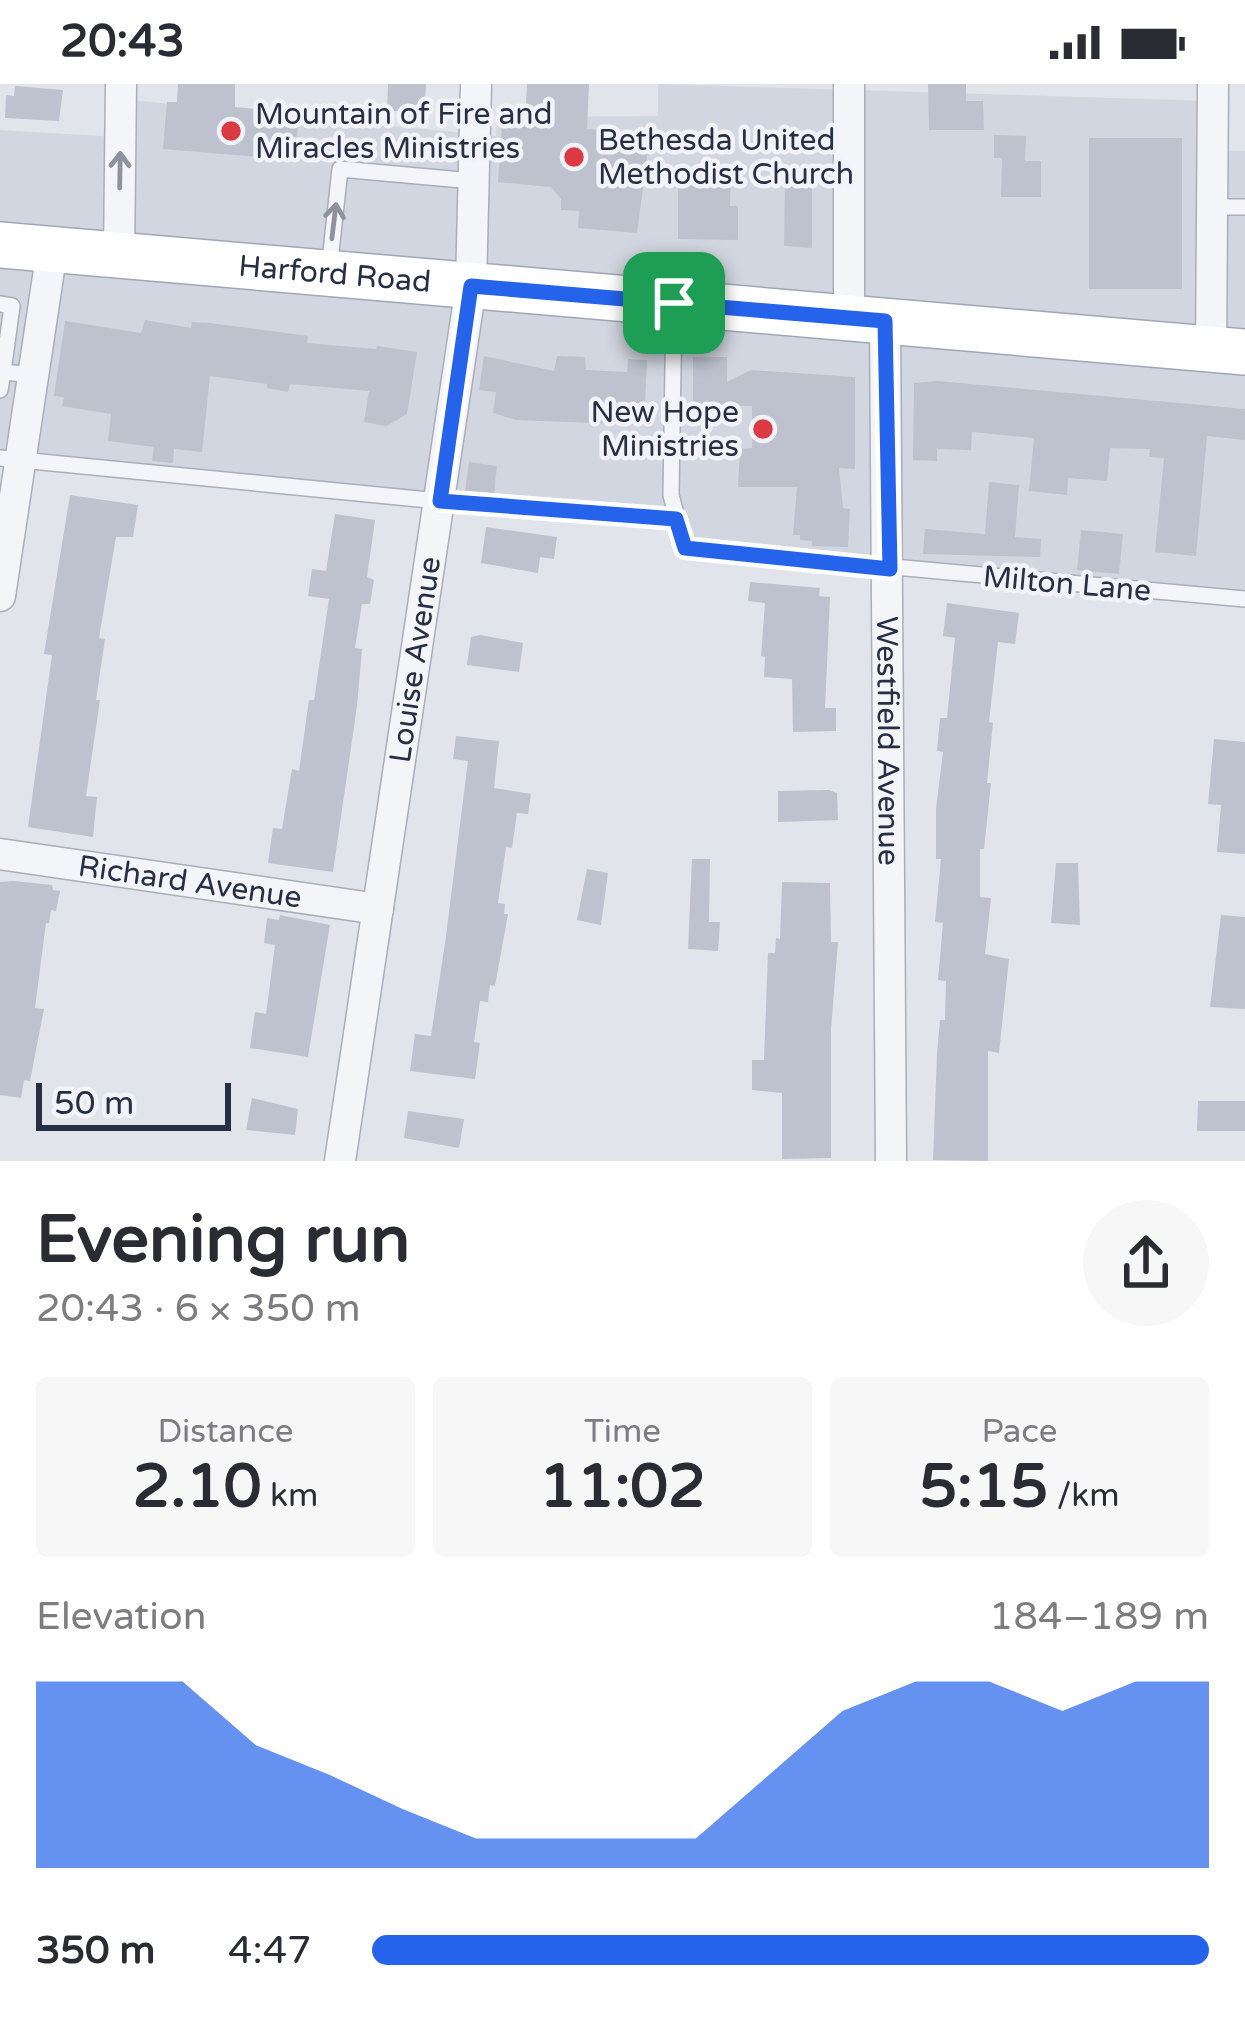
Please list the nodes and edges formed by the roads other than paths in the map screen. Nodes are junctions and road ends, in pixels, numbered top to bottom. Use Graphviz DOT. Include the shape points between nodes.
graph roads {
  1 [pos="121,84"];
  2 [pos="476,84"];
  3 [pos="849,84"];
  4 [pos="1213,84"];
  5 [pos="473,181"];
  6 [pos="1245,207"];
  7 [pos="1212,208"];
  8 [pos="1,250"];
  9 [pos="52,250"];
  10 [pos="119,255"];
  11 [pos="328,273"];
  12 [pos="471,286"];
  13 [pos="674,303"];
  14 [pos="0,304"];
  15 [pos="867,320"];
  16 [pos="1228,351"];
  17 [pos="18,373"];
  18 [pos="0,390"];
  19 [pos="10,458"];
  20 [pos="440,501"];
  21 [pos="676,519"];
  22 [pos="890,569"];
  23 [pos="0,596"];
  24 [pos="1245,599"];
  25 [pos="0,854"];
  26 [pos="378,908"];
  27 [pos="340,1161"];
  28 [pos="891,1161"];
  10 -- 1 [label="street, one-way"];
  2 -- 5 [label="street, Louise Avenue"];
  3 -- 15 [label="street, Westfield Avenue"];
  4 -- 7 [label="street"];
  11 -- 5 [label="lane, one-way" via="340,169"];
  5 -- 12 [label="street, Louise Avenue"];
  6 -- 7 [label="lane"];
  7 -- 16 [label="street"];
  8 -- 9 [label="main road, Harford Road"];
  9 -- 10 [label="main road, Harford Road"];
  9 -- 17 [label="street"];
  10 -- 11 [label="main road, Harford Road"];
  11 -- 12 [label="main road, Harford Road"];
  12 -- 13 [label="main road, Harford Road"];
  12 -- 20 [label="street, Louise Avenue"];
  13 -- 15 [label="main road, Harford Road"];
  13 -- 21 [label="lane"];
  14 -- 17 [label="lane" via="12,306"];
  15 -- 16 [label="main road, Harford Road"];
  15 -- 22 [label="street, Westfield Avenue"];
  17 -- 18 [label="lane"];
  17 -- 19 [label="street"];
  19 -- 20 [label="lane"];
  19 -- 23 [label="street"];
  20 -- 21 [label="lane"];
  20 -- 26 [label="street, Louise Avenue"];
  21 -- 22 [label="lane, Milton Lane" via="685,548"];
  22 -- 24 [label="lane, Milton Lane"];
  22 -- 28 [label="street, Westfield Avenue"];
  25 -- 26 [label="street, Richard Avenue"];
  26 -- 27 [label="street, Louise Avenue"];
}
